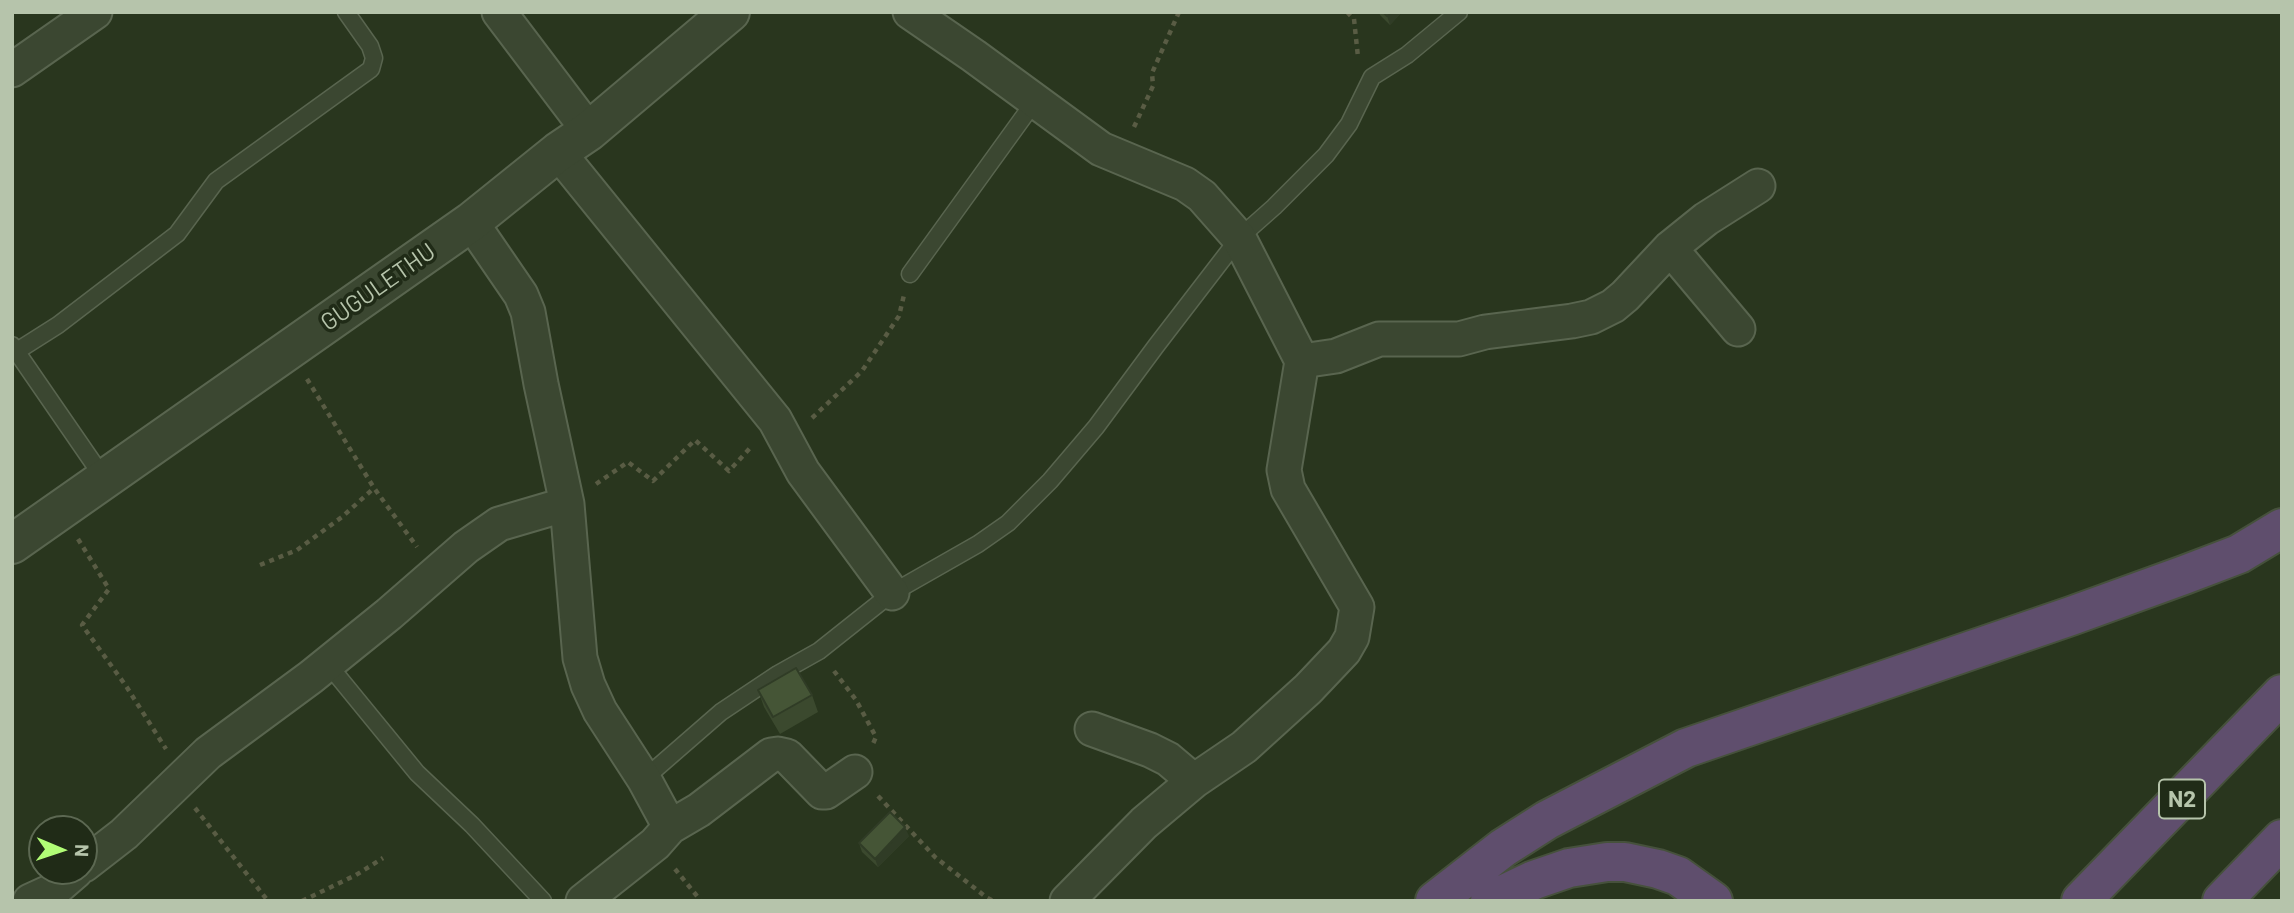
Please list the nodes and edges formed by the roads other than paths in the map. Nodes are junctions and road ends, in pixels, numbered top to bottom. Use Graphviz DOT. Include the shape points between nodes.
graph roads {
  1 [pos="95,12"];
  2 [pos="346,12"];
  3 [pos="499,12"];
  4 [pos="730,12"];
  5 [pos="910,12"];
  6 [pos="1460,12"];
  7 [pos="12,70"];
  8 [pos="1035,100"];
  9 [pos="573,141"];
  10 [pos="1758,186"];
  11 [pos="471,222"];
  12 [pos="1239,238"];
  13 [pos="1670,248"];
  14 [pos="910,274"];
  15 [pos="1738,329"];
  16 [pos="14,348"];
  17 [pos="1302,361"];
  18 [pos="105,480"];
  19 [pos="567,505"];
  20 [pos="2282,528"];
  21 [pos="12,544"];
  22 [pos="892,593"];
  23 [pos="327,663"];
  24 [pos="2282,694"];
  25 [pos="1092,729"];
  26 [pos="855,772"];
  27 [pos="644,779"];
  28 [pos="1194,781"];
  29 [pos="670,827"];
  30 [pos="2282,839"];
  31 [pos="98,854"];
  32 [pos="60,885"];
  33 [pos="30,901"];
  34 [pos="542,901"];
  35 [pos="583,901"];
  36 [pos="1067,901"];
  37 [pos="1435,901"];
  38 [pos="1490,901"];
  39 [pos="1713,901"];
  40 [pos="2081,901"];
  41 [pos="2222,901"];
  1 -- 7 [label="street"];
  2 -- 16 [label="lane" via="370,46 371,69 216,181 177,234 58,324"];
  3 -- 9 [label="street"];
  4 -- 9 [label="street, GUGULETHU"];
  5 -- 8 [label="street"];
  6 -- 12 [label="lane" via="1372,77 1349,124 1326,155"];
  8 -- 12 [label="street" via="1101,149 1185,184 1202,196"];
  8 -- 14 [label="lane"];
  9 -- 11 [label="street, GUGULETHU"];
  9 -- 22 [label="street"];
  10 -- 13 [label="street"];
  11 -- 18 [label="street, GUGULETHU"];
  11 -- 19 [label="street" via="528,312"];
  12 -- 17 [label="street"];
  12 -- 22 [label="lane" via="1050,481 1008,523"];
  13 -- 15 [label="street"];
  13 -- 17 [label="street" via="1625,296 1591,317 1460,338 1380,338 1336,356"];
  16 -- 18 [label="lane"];
  17 -- 28 [label="street" via="1284,470 1287,489 1357,607 1357,619 1344,651 1308,689 1244,747"];
  18 -- 21 [label="street, GUGULETHU"];
  19 -- 23 [label="street" via="499,524"];
  19 -- 27 [label="street" via="580,658 600,711"];
  20 -- 37 [label="highway" via="2239,554 2149,588 1686,748 1547,820"];
  22 -- 27 [label="lane" via="819,651 721,712"];
  23 -- 31 [label="street" via="208,753"];
  23 -- 34 [label="lane" via="418,773"];
  24 -- 40 [label="highway, N2"];
  25 -- 28 [label="street" via="1168,759"];
  26 -- 29 [label="street" via="822,792 787,756 771,755"];
  27 -- 29 [label="street"];
  28 -- 36 [label="street" via="1144,823"];
  29 -- 35 [label="street"];
  30 -- 41 [label="highway"];
  32 -- 33 [label="street"];
  38 -- 39 [label="highway" via="1569,867 1625,862 1686,881"];
}
